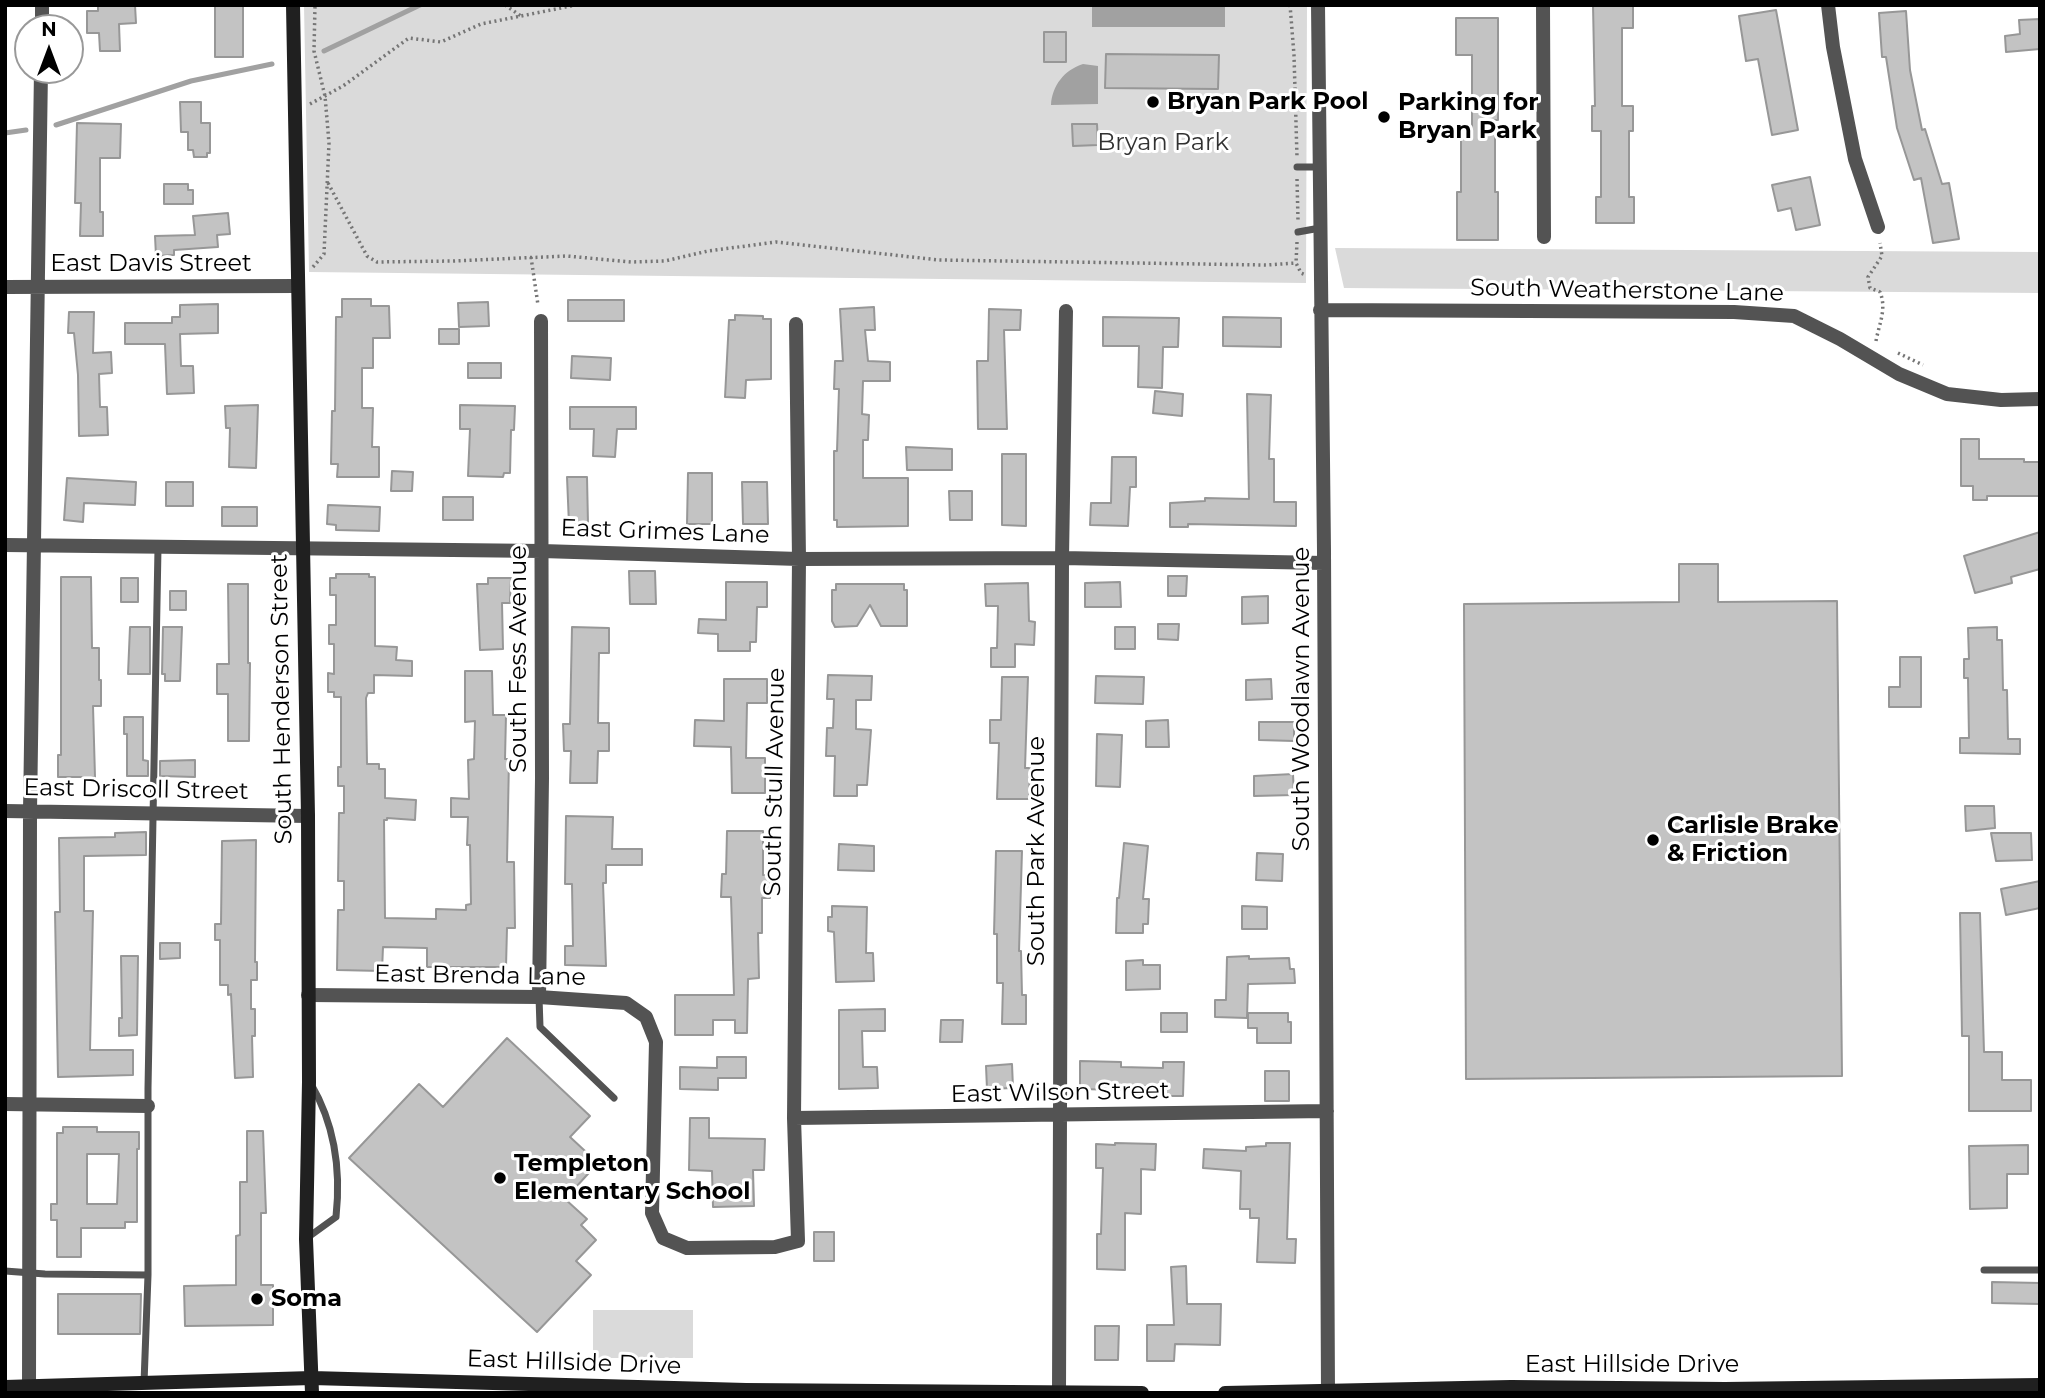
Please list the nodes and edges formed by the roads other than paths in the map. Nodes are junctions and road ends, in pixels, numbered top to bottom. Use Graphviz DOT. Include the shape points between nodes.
graph roads {
  1 [pos="293,5"];
  2 [pos="1318,5"];
  3 [pos="1543,5"];
  4 [pos="1828,5"];
  5 [pos="41,84"];
  6 [pos="1297,167"];
  7 [pos="1319,167"];
  8 [pos="1878,227"];
  9 [pos="1320,228"];
  10 [pos="1298,232"];
  11 [pos="1544,237"];
  12 [pos="297,286"];
  13 [pos="5,287"];
  14 [pos="39,287"];
  15 [pos="1320,310"];
  16 [pos="1066,311"];
  17 [pos="541,321"];
  18 [pos="796,324"];
  19 [pos="2040,399"];
  20 [pos="5,545"];
  21 [pos="34,545"];
  22 [pos="158,548"];
  23 [pos="302,548"];
  24 [pos="542,551"];
  25 [pos="1062,558"];
  26 [pos="799,559"];
  27 [pos="1324,563"];
  28 [pos="5,811"];
  29 [pos="30,811"];
  30 [pos="153,813"];
  31 [pos="307,816"];
  32 [pos="308,995"];
  33 [pos="539,997"];
  34 [pos="309,1082"];
  35 [pos="614,1098"];
  36 [pos="5,1104"];
  37 [pos="30,1105"];
  38 [pos="148,1106"];
  39 [pos="1327,1111"];
  40 [pos="1059,1116"];
  41 [pos="794,1118"];
  42 [pos="306,1239"];
  43 [pos="798,1241"];
  44 [pos="1984,1270"];
  45 [pos="2040,1270"];
  46 [pos="5,1271"];
  47 [pos="28,1273"];
  48 [pos="148,1275"];
  49 [pos="144,1384"];
  50 [pos="2040,1385"];
  51 [pos="312,1386"];
  52 [pos="5,1387"];
  53 [pos="29,1387"];
  54 [pos="566,1389"];
  55 [pos="1749,1390"];
  56 [pos="1059,1391"];
  57 [pos="1328,1392"];
  58 [pos="1142,1393"];
  59 [pos="1225,1393"];
  1 -- 12 [label="main road, South Henderson Street"];
  2 -- 7 [label="street, South Woodlawn Avenue"];
  3 -- 11 [label="street"];
  4 -- 8 [label="street" via="1855,159"];
  5 -- 14 [label="street"];
  6 -- 7 [label="lane"];
  7 -- 9 [label="street, South Woodlawn Avenue"];
  9 -- 10 [label="lane"];
  9 -- 15 [label="street, South Woodlawn Avenue"];
  12 -- 14 [label="street, East Davis Street"];
  12 -- 23 [label="main road, South Henderson Street"];
  13 -- 14 [label="street, East Davis Street"];
  14 -- 21 [label="street"];
  15 -- 19 [label="street, South Weatherstone Lane" via="1794,316 1899,374 1947,394"];
  15 -- 27 [label="street, South Woodlawn Avenue"];
  16 -- 25 [label="street, South Park Avenue"];
  17 -- 24 [label="street, South Fess Avenue"];
  18 -- 26 [label="street, South Stull Avenue"];
  20 -- 21 [label="street, East Grimes Lane"];
  21 -- 22 [label="street, East Grimes Lane"];
  21 -- 29 [label="street"];
  22 -- 23 [label="street, East Grimes Lane"];
  22 -- 30 [label="lane"];
  23 -- 24 [label="street, East Grimes Lane"];
  23 -- 31 [label="main road, South Henderson Street"];
  24 -- 26 [label="street, East Grimes Lane"];
  24 -- 33 [label="street, South Fess Avenue"];
  25 -- 26 [label="street, East Grimes Lane"];
  25 -- 27 [label="street, East Grimes Lane"];
  25 -- 40 [label="street, South Park Avenue"];
  26 -- 41 [label="street, South Stull Avenue"];
  27 -- 39 [label="street, South Woodlawn Avenue"];
  28 -- 29 [label="street, East Driscoll Street"];
  29 -- 30 [label="street, East Driscoll Street"];
  29 -- 37 [label="street"];
  30 -- 31 [label="street, East Driscoll Street"];
  30 -- 38 [label="lane"];
  31 -- 32 [label="main road, South Henderson Street"];
  32 -- 33 [label="street, East Brenda Lane"];
  32 -- 34 [label="main road, South Henderson Street"];
  33 -- 35 [label="lane" via="540,1027"];
  33 -- 43 [label="street, East Brenda Lane" via="626,1003 646,1017 656,1042 652,1213 663,1238 687,1248 775,1247"];
  34 -- 42 [label="main road, South Henderson Street"];
  34 -- 42 [label="lane" via="329,1123 338,1198 335,1217"];
  36 -- 37 [label="street"];
  37 -- 38 [label="street"];
  37 -- 47 [label="street"];
  38 -- 48 [label="lane"];
  39 -- 40 [label="street, East Wilson Street"];
  39 -- 57 [label="street, South Woodlawn Avenue"];
  40 -- 41 [label="street, East Wilson Street"];
  40 -- 56 [label="street, South Park Avenue"];
  41 -- 43 [label="street, South Stull Avenue"];
  42 -- 51 [label="main road, South Henderson Street"];
  44 -- 45 [label="lane"];
  46 -- 47 [label="lane"];
  47 -- 48 [label="lane"];
  47 -- 53 [label="street"];
  48 -- 49 [label="lane"];
  49 -- 51 [label="main road, East Hillside Drive"];
  49 -- 53 [label="main road, East Hillside Drive"];
  50 -- 55 [label="main road, East Hillside Drive"];
  51 -- 54 [label="main road, East Hillside Drive"];
  52 -- 53 [label="main road, East Hillside Drive"];
  54 -- 56 [label="main road, East Hillside Drive"];
  55 -- 57 [label="main road, East Hillside Drive" via="1511,1387"];
  56 -- 58 [label="main road, East Hillside Drive"];
  57 -- 59 [label="main road, East Hillside Drive"];
}
